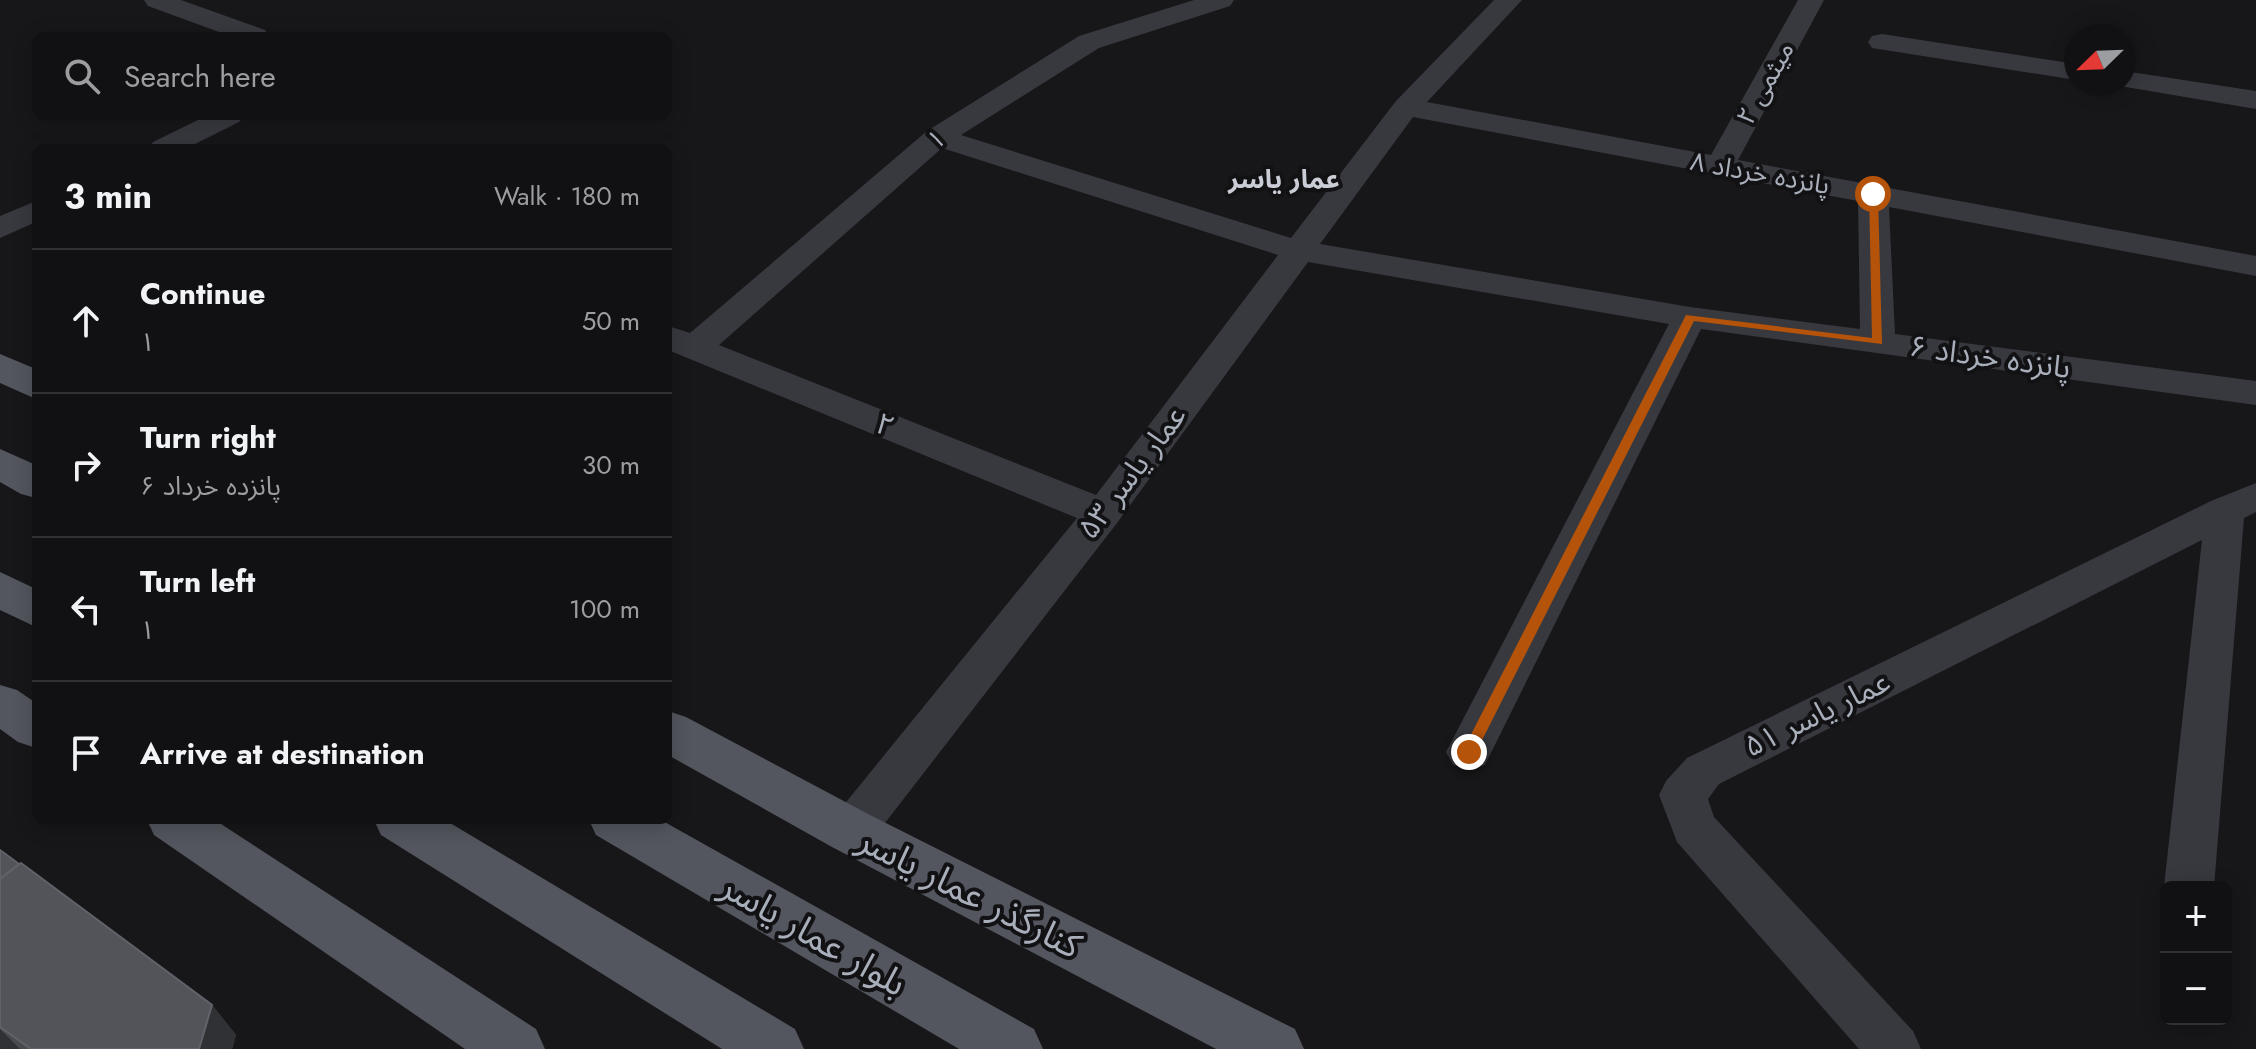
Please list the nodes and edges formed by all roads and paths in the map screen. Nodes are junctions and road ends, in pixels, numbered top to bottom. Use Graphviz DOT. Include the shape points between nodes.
graph roads {
  1 [pos="157,0"];
  2 [pos="1221,0"];
  3 [pos="1509,0"];
  4 [pos="1811,0"];
  5 [pos="244,32"];
  6 [pos="1882,42"];
  7 [pos="2064,70"];
  8 [pos="2136,81"];
  9 [pos="2256,100"];
  10 [pos="1406,107"];
  11 [pos="221,120"];
  12 [pos="937,137"];
  13 [pos="172,144"];
  14 [pos="1720,166"];
  15 [pos="1873,194"];
  16 [pos="32,212"];
  17 [pos="0,228"];
  18 [pos="1297,250"];
  19 [pos="2256,266"];
  20 [pos="1690,317"];
  21 [pos="681,342"];
  22 [pos="1878,342"];
  23 [pos="0,366"];
  24 [pos="32,384"];
  25 [pos="2256,393"];
  26 [pos="0,463"];
  27 [pos="32,482"];
  28 [pos="2240,504"];
  29 [pos="1103,513"];
  30 [pos="0,704"];
  31 [pos="32,725"];
  32 [pos="672,733"];
  33 [pos="1469,752"];
  34 [pos="179,824"];
  35 [pos="407,824"];
  36 [pos="622,824"];
  37 [pos="851,831"];
  38 [pos="2190,881"];
  39 [pos="515,1049"];
  40 [pos="774,1049"];
  41 [pos="1013,1049"];
  42 [pos="1274,1049"];
  43 [pos="1894,1049"];
  1 -- 5 [label="street"];
  2 -- 12 [label="street, ۱" via="1089,42"];
  3 -- 10 [label="street, عمار یاسر ۵۳"];
  4 -- 14 [label="street, میثمی ۲"];
  6 -- 7 [label="street"];
  8 -- 9 [label="street"];
  10 -- 14 [label="street, پانزده خرداد ۸"];
  10 -- 18 [label="street, عمار یاسر ۵۳"];
  11 -- 13 [label="street"];
  12 -- 18 [label="street, پانزده خرداد ۶"];
  12 -- 21 [label="street, ۱"];
  14 -- 15 [label="street, پانزده خرداد ۸"];
  15 -- 19 [label="street, پانزده خرداد ۸"];
  15 -- 22 [label="street"];
  16 -- 17 [label="street"];
  18 -- 20 [label="street, پانزده خرداد ۶"];
  18 -- 29 [label="street, عمار یاسر ۵۳"];
  20 -- 22 [label="street, پانزده خرداد ۶"];
  20 -- 33 [label="street"];
  21 -- 29 [label="street, ۲"];
  22 -- 25 [label="street, پانزده خرداد ۶"];
  23 -- 24 [label="main road"];
  26 -- 27 [label="main road"];
  28 -- 38 [label="street"];
  28 -- 43 [label="street, عمار یاسر ۵۱" via="1703,771 1683,795 1694,828"];
  29 -- 37 [label="street, عمار یاسر ۵۳"];
  30 -- 31 [label="main road"];
  32 -- 37 [label="main road, کنارگذر عمار یاسر"];
  34 -- 39 [label="main road"];
  35 -- 40 [label="main road"];
  36 -- 41 [label="main road, بلوار عمار یاسر"];
  37 -- 42 [label="main road, کنارگذر عمار یاسر"];
}
